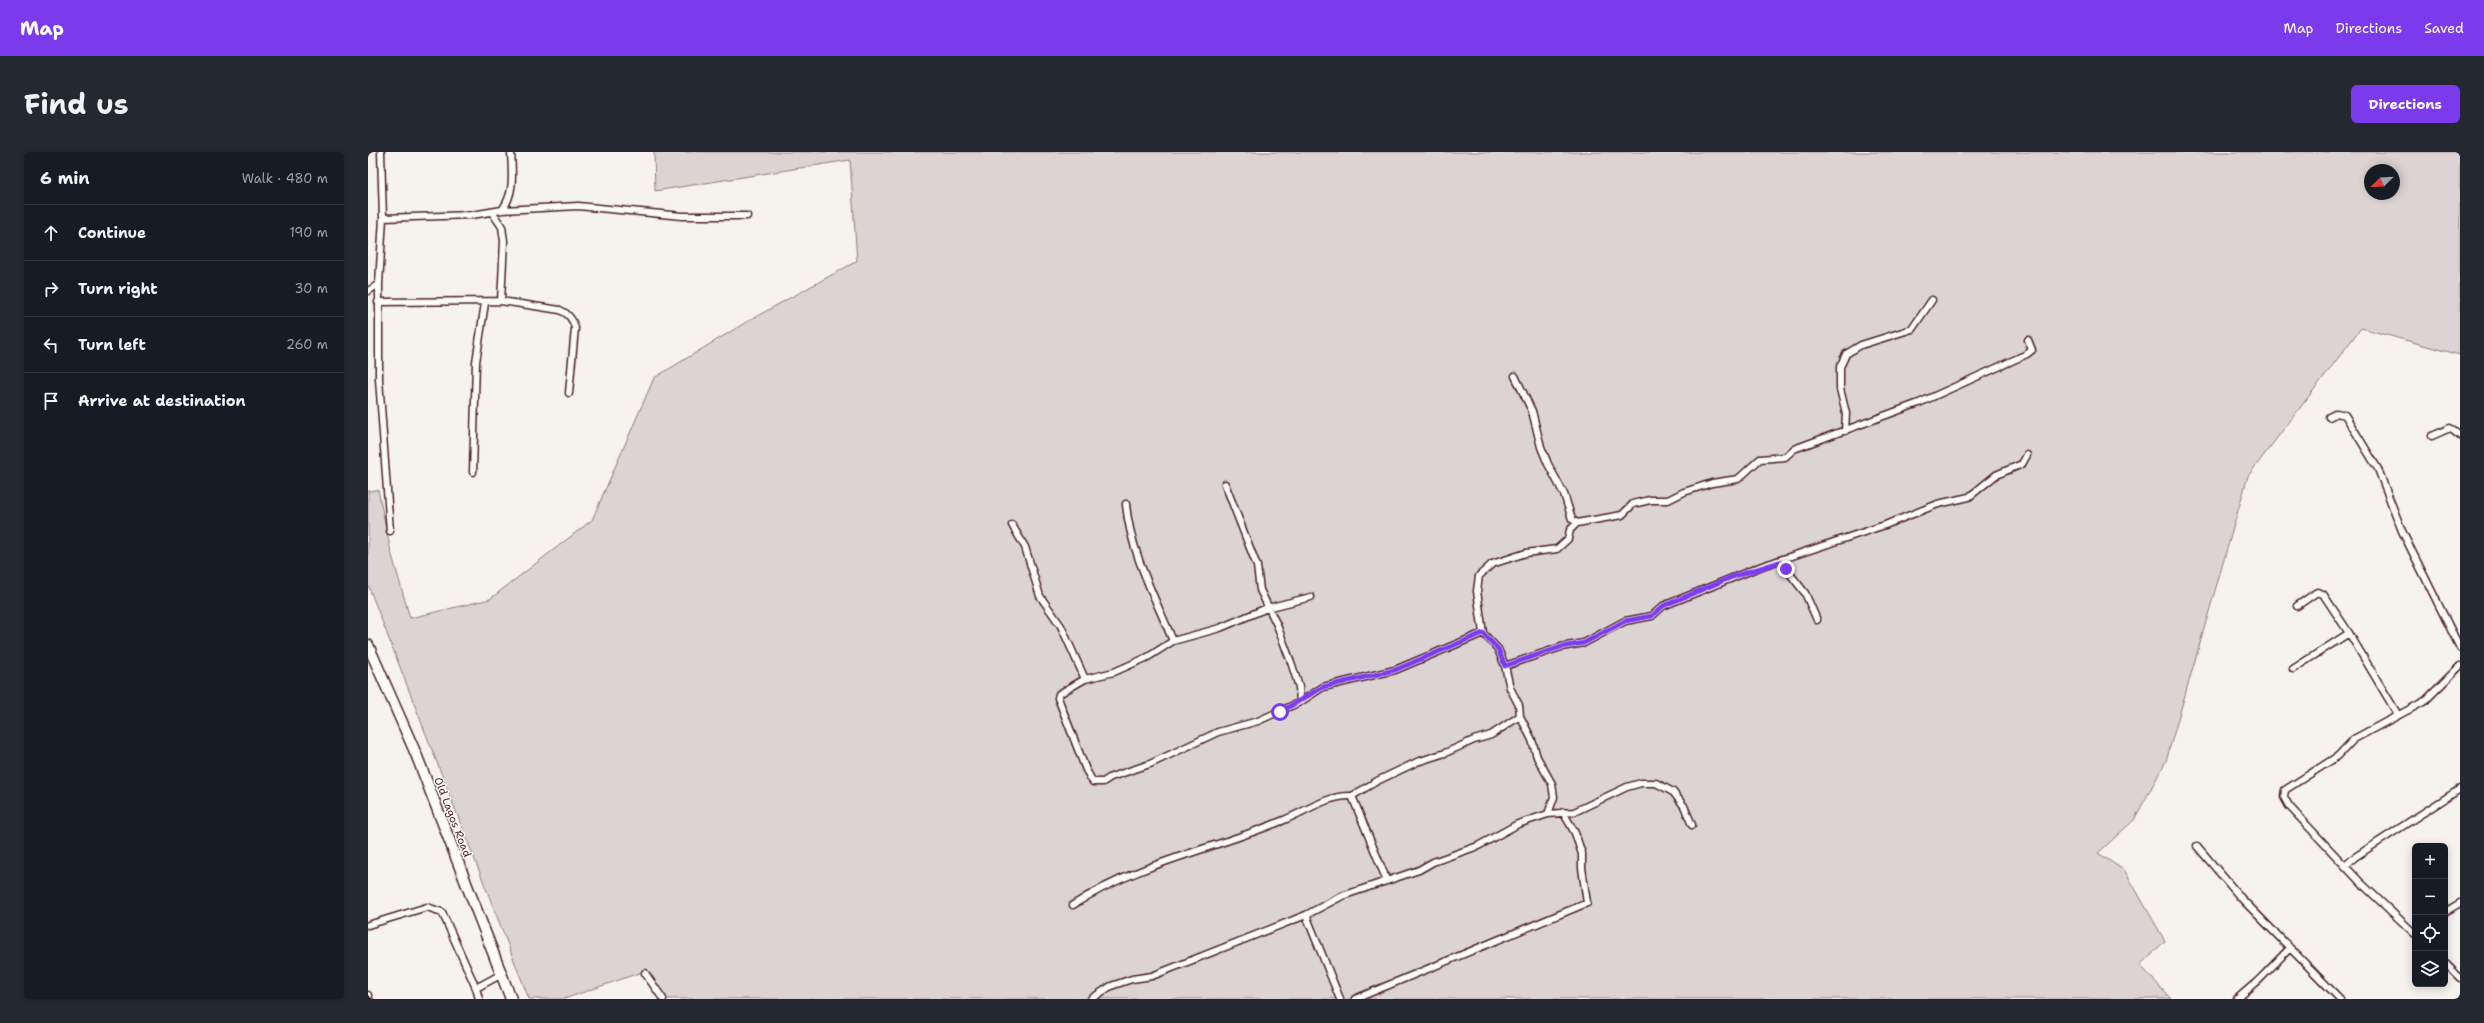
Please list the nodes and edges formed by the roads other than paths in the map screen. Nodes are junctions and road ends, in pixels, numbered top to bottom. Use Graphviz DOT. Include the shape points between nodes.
graph roads {
  1 [pos="381,152"];
  2 [pos="511,152"];
  3 [pos="502,210"];
  4 [pos="492,212"];
  5 [pos="747,216"];
  6 [pos="383,218"];
  7 [pos="379,284"];
  8 [pos="368,291"];
  9 [pos="1932,300"];
  10 [pos="378,302"];
  11 [pos="501,302"];
  12 [pos="485,303"];
  13 [pos="2028,340"];
  14 [pos="1515,376"];
  15 [pos="569,393"];
  16 [pos="2329,417"];
  17 [pos="1845,431"];
  18 [pos="2432,436"];
  19 [pos="2460,436"];
  20 [pos="2026,455"];
  21 [pos="473,472"];
  22 [pos="1225,484"];
  23 [pos="1126,504"];
  24 [pos="1577,523"];
  25 [pos="1012,525"];
  26 [pos="390,531"];
  27 [pos="1780,562"];
  28 [pos="1311,597"];
  29 [pos="2298,606"];
  30 [pos="1267,608"];
  31 [pos="1817,620"];
  32 [pos="1483,633"];
  33 [pos="2349,633"];
  34 [pos="1173,641"];
  35 [pos="368,645"];
  36 [pos="2460,648"];
  37 [pos="1505,666"];
  38 [pos="2460,666"];
  39 [pos="2293,669"];
  40 [pos="1085,678"];
  41 [pos="1300,702"];
  42 [pos="2398,715"];
  43 [pos="1520,716"];
  44 [pos="2460,789"];
  45 [pos="1352,796"];
  46 [pos="1563,812"];
  47 [pos="1548,814"];
  48 [pos="1692,825"];
  49 [pos="2197,846"];
  50 [pos="2345,866"];
  51 [pos="1388,880"];
  52 [pos="2460,903"];
  53 [pos="1073,905"];
  54 [pos="2448,910"];
  55 [pos="1306,915"];
  56 [pos="368,925"];
  57 [pos="2412,931"];
  58 [pos="2290,948"];
  59 [pos="2448,966"];
  60 [pos="646,973"];
  61 [pos="502,974"];
  62 [pos="2460,978"];
  63 [pos="476,988"];
  64 [pos="368,995"];
  65 [pos="369,999"];
  66 [pos="479,999"];
  67 [pos="511,999"];
  68 [pos="663,999"];
  69 [pos="1091,999"];
  70 [pos="1340,999"];
  71 [pos="1355,999"];
  72 [pos="2237,999"];
  73 [pos="2340,999"];
  1 -- 6 [label="street"];
  2 -- 3 [label="street" via="510,200"];
  3 -- 4 [label="street"];
  3 -- 5 [label="street" via="591,206 682,216"];
  4 -- 6 [label="street"];
  4 -- 11 [label="street" via="502,227 504,241"];
  6 -- 7 [label="street"];
  7 -- 8 [label="street"];
  7 -- 10 [label="street"];
  9 -- 17 [label="street" via="1912,329 1861,345 1846,354 1840,367 1840,389 1846,413"];
  10 -- 12 [label="street"];
  10 -- 26 [label="street" via="380,407"];
  11 -- 12 [label="street"];
  11 -- 15 [label="street" via="560,310 573,320 575,328"];
  12 -- 21 [label="street" via="476,362"];
  13 -- 17 [label="street" via="2032,350 2027,354 1919,403"];
  14 -- 24 [label="street" via="1532,411 1548,464 1564,494 1572,519"];
  16 -- 36 [label="street" via="2337,413 2345,415 2378,469 2402,531"];
  17 -- 24 [label="street" via="1794,449 1785,457 1760,459 1738,479 1712,483 1668,500 1650,500 1633,504 1622,515"];
  18 -- 19 [label="street" via="2450,428"];
  20 -- 27 [label="street" via="2022,464 1996,475 1969,497 1938,504"];
  22 -- 30 [label="street" via="1257,566 1260,590"];
  23 -- 34 [label="street" via="1127,521 1141,562"];
  24 -- 32 [label="street" via="1570,530 1568,539 1557,549 1509,557 1492,564 1479,576 1477,591"];
  25 -- 40 [label="street" via="1025,548 1040,596 1061,626"];
  27 -- 31 [label="street" via="1805,594"];
  27 -- 37 [label="street" via="1726,579 1663,606 1652,616 1619,624 1584,643 1561,647"];
  28 -- 30 [label="street"];
  29 -- 33 [label="street" via="2317,592 2323,594"];
  30 -- 34 [label="street" via="1220,628"];
  30 -- 41 [label="street" via="1277,624 1292,666 1299,687"];
  32 -- 37 [label="street" via="1498,649"];
  32 -- 41 [label="street" via="1395,670 1323,687"];
  33 -- 39 [label="street"];
  33 -- 42 [label="street"];
  34 -- 40 [label="street" via="1148,657 1114,672"];
  35 -- 61 [label="main road, Old Lagos Road" via="416,754"];
  37 -- 43 [label="street" via="1510,688 1519,705"];
  38 -- 42 [label="street" via="2425,701"];
  40 -- 41 [label="street" via="1059,694 1058,698 1093,782 1103,782 1196,744 1218,732 1258,721"];
  42 -- 50 [label="street" via="2354,739 2338,756 2285,790 2284,797 2289,806"];
  43 -- 45 [label="street" via="1491,735 1416,762"];
  43 -- 47 [label="street" via="1537,757 1552,784 1554,797"];
  44 -- 50 [label="street"];
  45 -- 51 [label="street"];
  45 -- 53 [label="street" via="1321,802 1284,820 1135,873"];
  46 -- 47 [label="street"];
  46 -- 48 [label="street" via="1574,812 1627,787 1641,783 1656,783 1673,792 1684,806"];
  46 -- 71 [label="street" via="1582,854 1587,903"];
  47 -- 51 [label="street" via="1518,824 1478,846"];
  49 -- 58 [label="street" via="2241,898"];
  50 -- 57 [label="street"];
  51 -- 55 [label="street" via="1342,896"];
  52 -- 54 [label="street"];
  55 -- 69 [label="street" via="1152,976 1111,986"];
  55 -- 70 [label="street"];
  56 -- 63 [label="street" via="426,907 442,912"];
  58 -- 72 [label="street"];
  58 -- 73 [label="street"];
  59 -- 62 [label="street"];
  60 -- 68 [label="street"];
  61 -- 63 [label="street"];
  61 -- 67 [label="main road, Old Lagos Road"];
  63 -- 66 [label="street"];
  64 -- 65 [label="street"];
}
